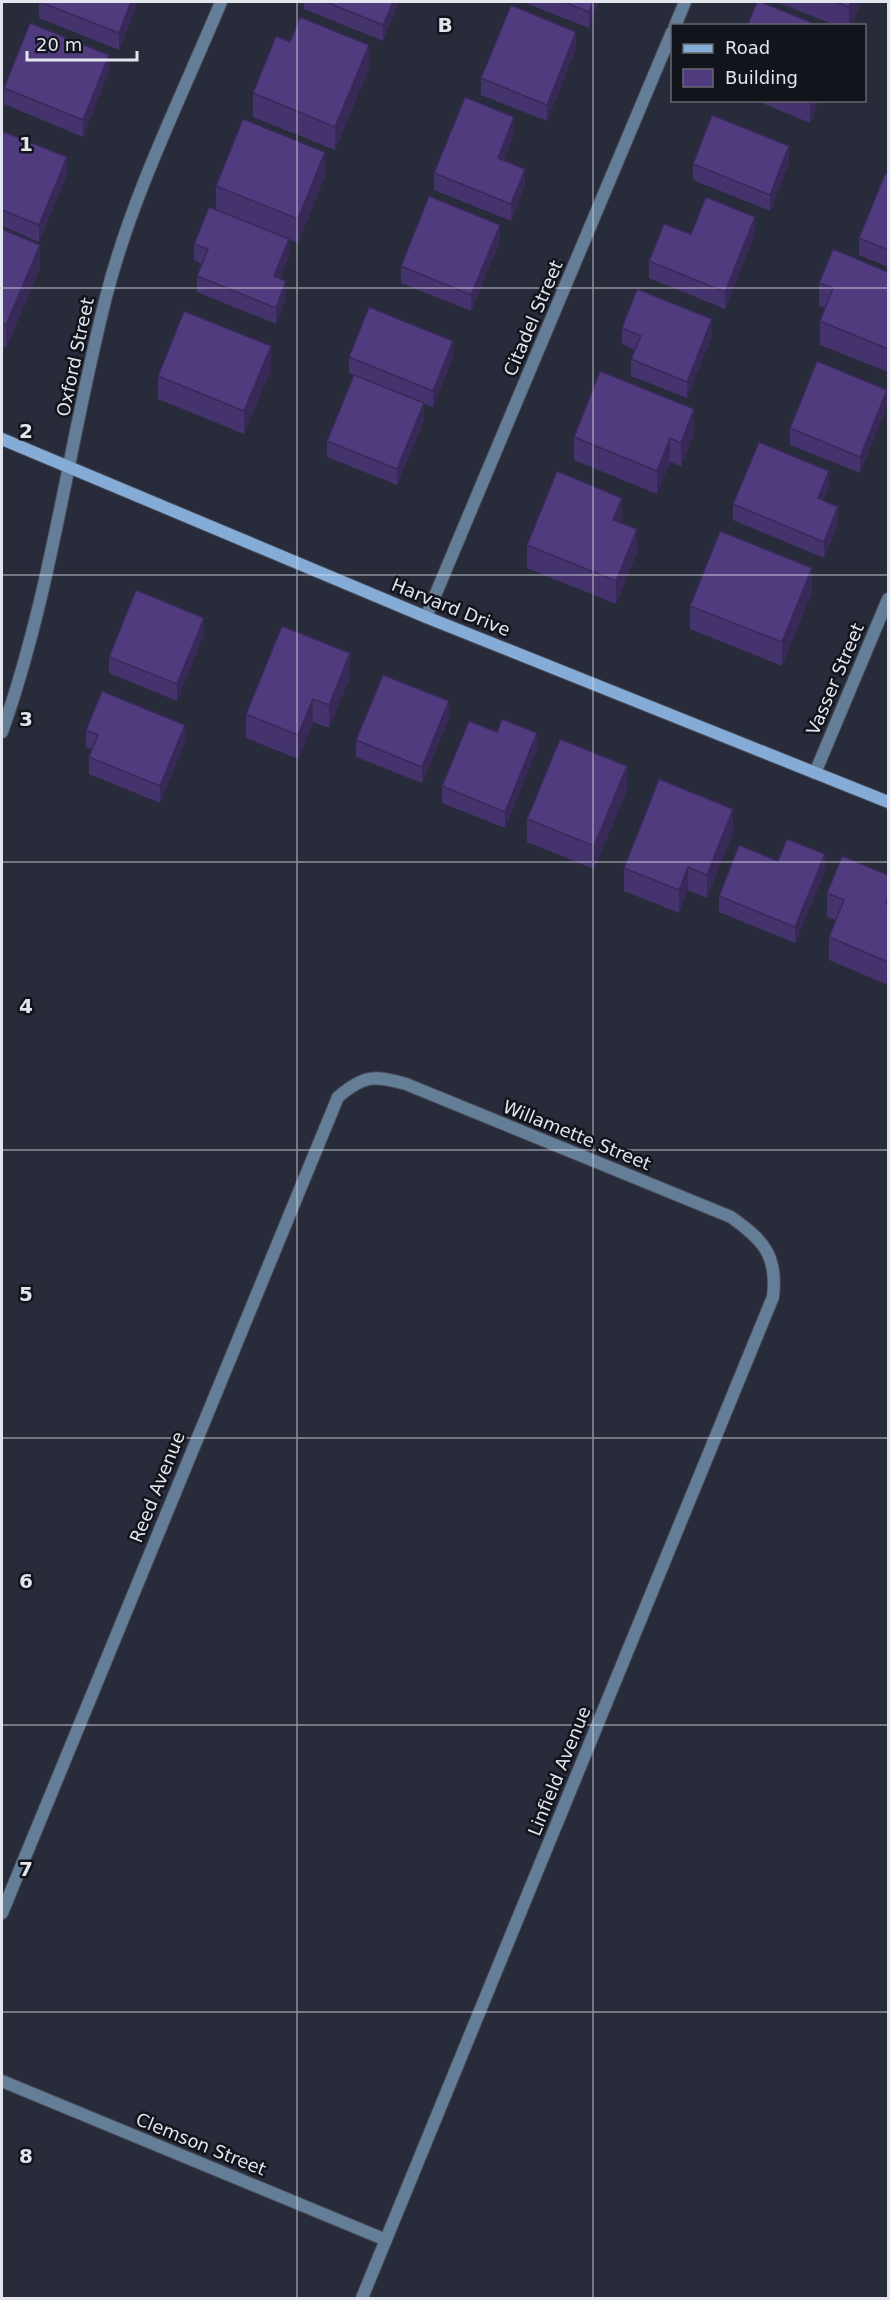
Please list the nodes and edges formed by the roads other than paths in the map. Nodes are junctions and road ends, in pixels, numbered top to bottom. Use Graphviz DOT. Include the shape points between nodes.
graph roads {
  1 [pos="221,2"];
  2 [pos="686,2"];
  3 [pos="676,24"];
  4 [pos="671,34"];
  5 [pos="2,439"];
  6 [pos="70,468"];
  7 [pos="888,599"];
  8 [pos="426,617"];
  9 [pos="2,732"];
  10 [pos="815,773"];
  11 [pos="888,802"];
  12 [pos="357,1081"];
  13 [pos="770,1255"];
  14 [pos="2,1913"];
  15 [pos="2,2081"];
  16 [pos="386,2240"];
  17 [pos="362,2298"];
  1 -- 6 [label="street, Oxford Street" via="132,214 106,296"];
  2 -- 3 [label="street"];
  4 -- 8 [label="street, Citadel Street"];
  5 -- 6 [label="street, Harvard Drive"];
  6 -- 8 [label="street, Harvard Drive"];
  6 -- 9 [label="street, Oxford Street" via="24,669"];
  7 -- 10 [label="street, Vasser Street"];
  8 -- 10 [label="street, Harvard Drive"];
  10 -- 11 [label="street, Harvard Drive"];
  12 -- 13 [label="street, Willamette Street" via="379,1077 406,1084 731,1217 757,1236"];
  12 -- 14 [label="street, Reed Avenue" via="338,1097 327,1122"];
  13 -- 16 [label="street, Linfield Avenue" via="776,1276 773,1297"];
  15 -- 16 [label="street, Clemson Street"];
  16 -- 17 [label="street, Linfield Avenue"];
}
